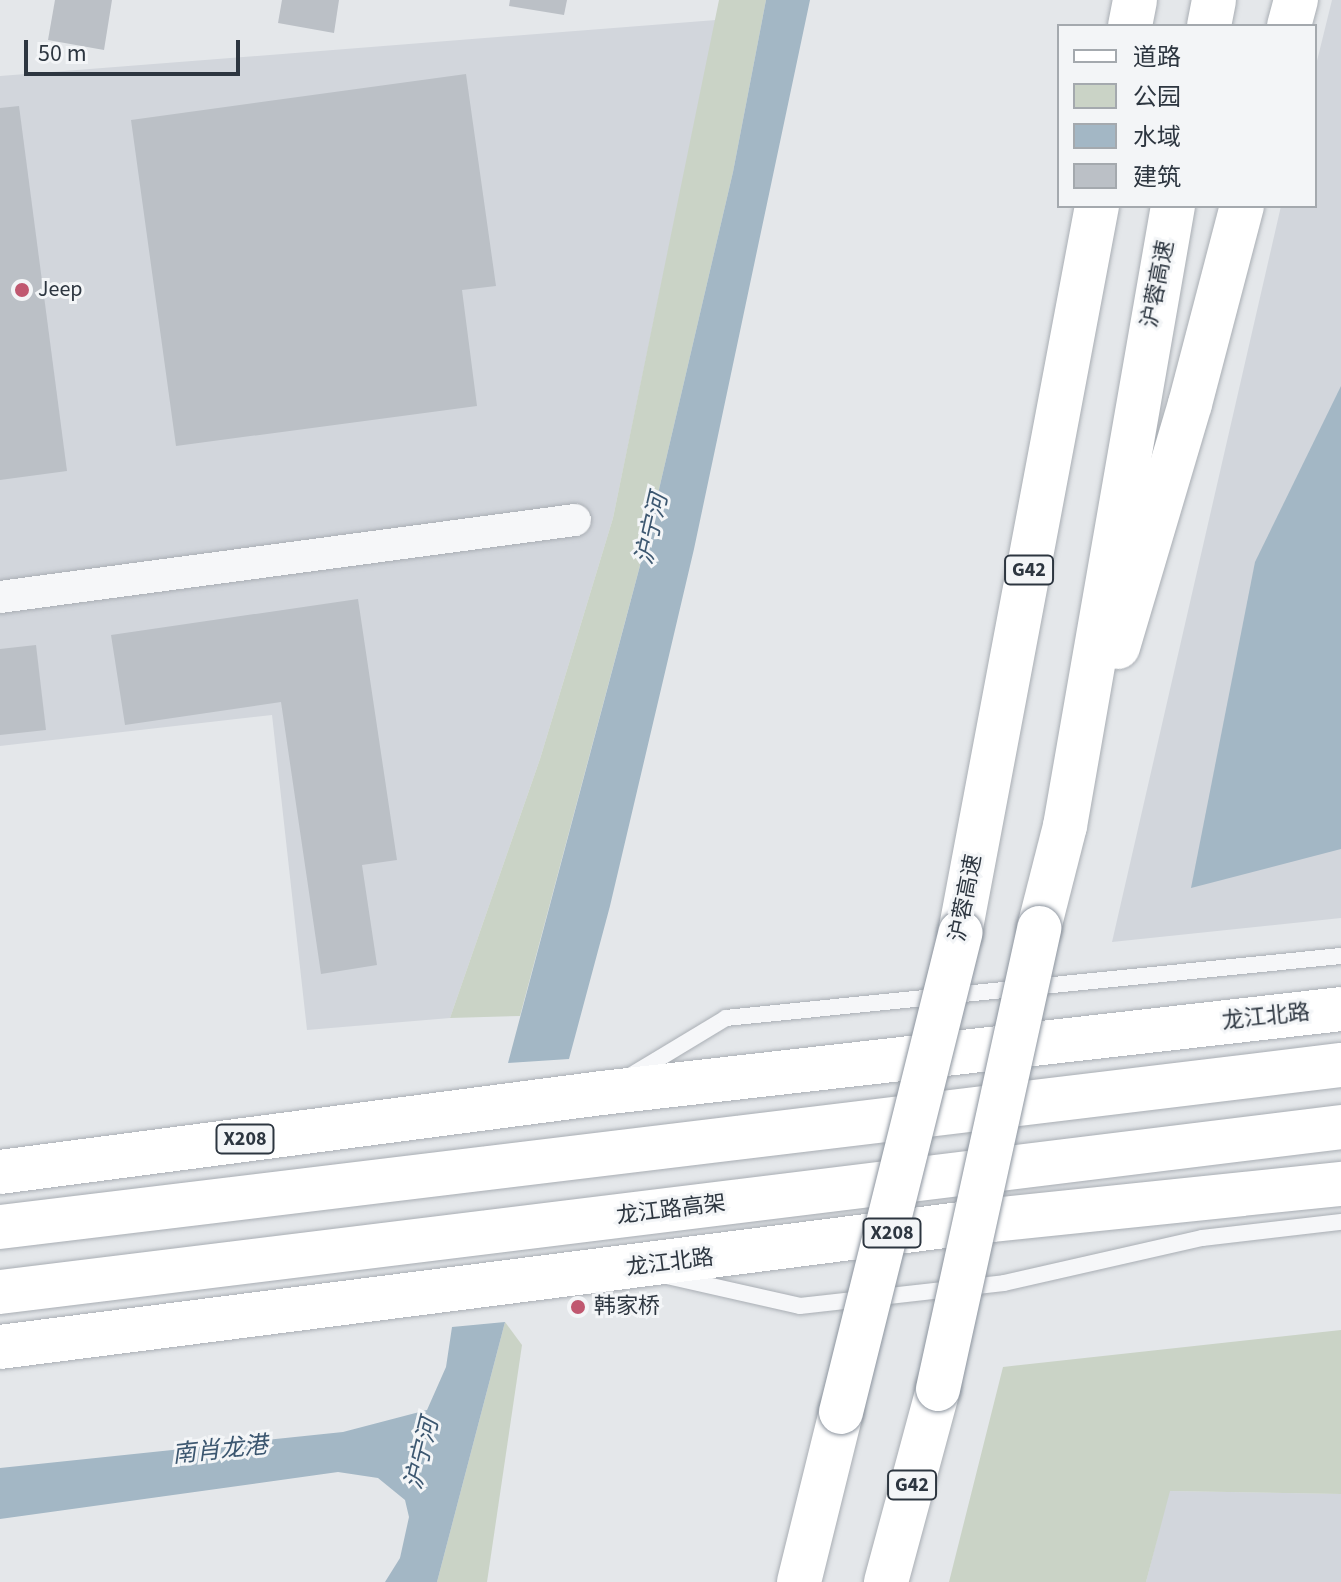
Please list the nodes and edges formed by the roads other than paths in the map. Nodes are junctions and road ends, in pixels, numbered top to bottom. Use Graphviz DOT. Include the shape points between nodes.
graph roads {
  1 [pos="1135,0"];
  2 [pos="1214,0"];
  3 [pos="1296,0"];
  4 [pos="1130,24"];
  5 [pos="1209,24"];
  6 [pos="1290,24"];
  7 [pos="1097,208"];
  8 [pos="1173,208"];
  9 [pos="1241,208"];
  10 [pos="575,520"];
  11 [pos="0,597"];
  12 [pos="1065,826"];
  13 [pos="1341,956"];
  14 [pos="1341,1009"];
  15 [pos="1341,1065"];
  16 [pos="602,1093"];
  17 [pos="1341,1127"];
  18 [pos="0,1172"];
  19 [pos="1341,1184"];
  20 [pos="1341,1222"];
  21 [pos="0,1227"];
  22 [pos="630,1268"];
  23 [pos="0,1292"];
  24 [pos="0,1347"];
  25 [pos="799,1582"];
  26 [pos="886,1582"];
  1 -- 4 [label="main road"];
  2 -- 5 [label="main road"];
  3 -- 6 [label="main road"];
  7 -- 25 [label="main road, 沪蓉高速 / G42, bridge" via="960,933"];
  8 -- 12 [label="main road, 沪蓉高速 / G42"];
  9 -- 12 [label="main road" via="1190,404"];
  10 -- 11 [label="street"];
  12 -- 26 [label="main road, 沪蓉高速 / G42, bridge" via="938,1389"];
  13 -- 16 [label="lane" via="726,1018"];
  14 -- 16 [label="main road, 龙江北路 / X208"];
  15 -- 21 [label="main road"];
  16 -- 18 [label="main road, 龙江北路 / X208"];
  17 -- 23 [label="main road, 龙江路高架"];
  19 -- 22 [label="main road, 龙江北路 / X208" via="991,1220"];
  20 -- 22 [label="lane" via="1202,1238 1004,1283 800,1306"];
  22 -- 24 [label="main road, 龙江北路 / X208"];
}
